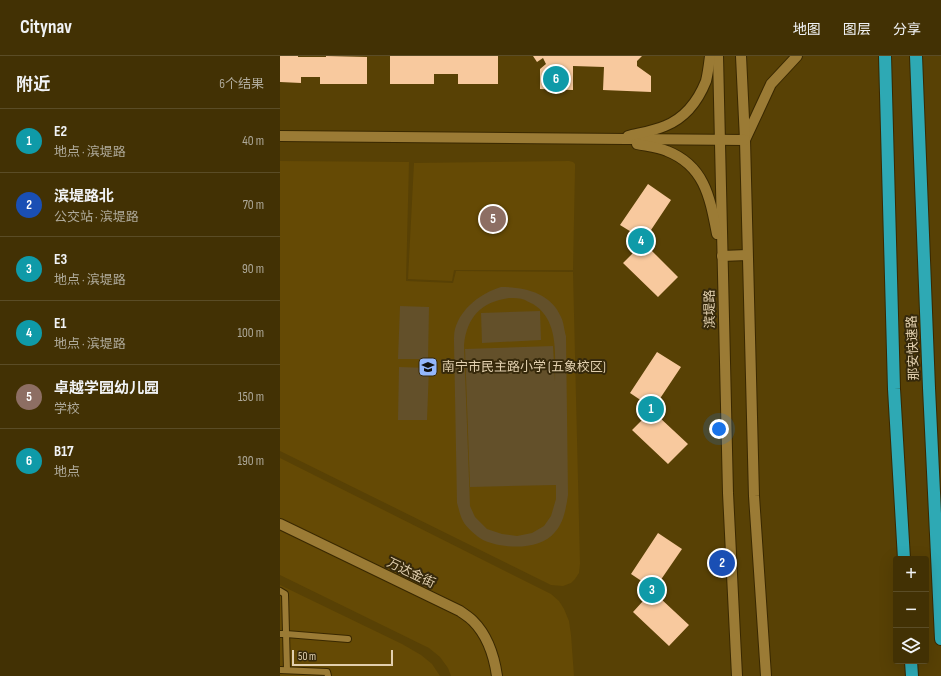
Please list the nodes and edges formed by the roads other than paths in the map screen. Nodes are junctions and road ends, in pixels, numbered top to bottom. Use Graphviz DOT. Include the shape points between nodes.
graph roads {
  1 [pos="710,56"];
  2 [pos="718,56"];
  3 [pos="741,56"];
  4 [pos="797,56"];
  5 [pos="885,56"];
  6 [pos="916,56"];
  7 [pos="280,136"];
  8 [pos="616,139"];
  9 [pos="720,140"];
  10 [pos="745,140"];
  11 [pos="747,255"];
  12 [pos="722,256"];
  13 [pos="280,524"];
  14 [pos="904,556"];
  15 [pos="280,591"];
  16 [pos="283,634"];
  17 [pos="348,639"];
  18 [pos="941,639"];
  19 [pos="911,664"];
  20 [pos="283,670"];
  21 [pos="328,676"];
  22 [pos="498,676"];
  23 [pos="737,676"];
  24 [pos="766,676"];
  25 [pos="912,676"];
  1 -- 8 [label="street" via="706,80 699,94 690,108 678,119 664,126"];
  2 -- 9 [label="street, 滨堤路"];
  3 -- 10 [label="street"];
  4 -- 10 [label="street" via="771,84"];
  5 -- 14 [label="highway, 那安快速路" via="894,389"];
  6 -- 18 [label="highway, 那安快速路"];
  7 -- 8 [label="street"];
  8 -- 9 [label="street"];
  8 -- 12 [label="street" via="666,150 683,159 694,169 710,202"];
  9 -- 10 [label="street"];
  9 -- 12 [label="street, 滨堤路"];
  10 -- 11 [label="street"];
  11 -- 12 [label="street"];
  11 -- 24 [label="street" via="754,496"];
  12 -- 23 [label="street, 滨堤路" via="730,562"];
  13 -- 22 [label="street, 万达金街" via="460,611 473,621 484,636 493,654"];
  15 -- 16 [label="lane" via="285,594"];
  16 -- 17 [label="lane"];
  16 -- 20 [label="lane"];
  19 -- 25 [label="highway"];
  20 -- 21 [label="lane" via="327,672"];
}
